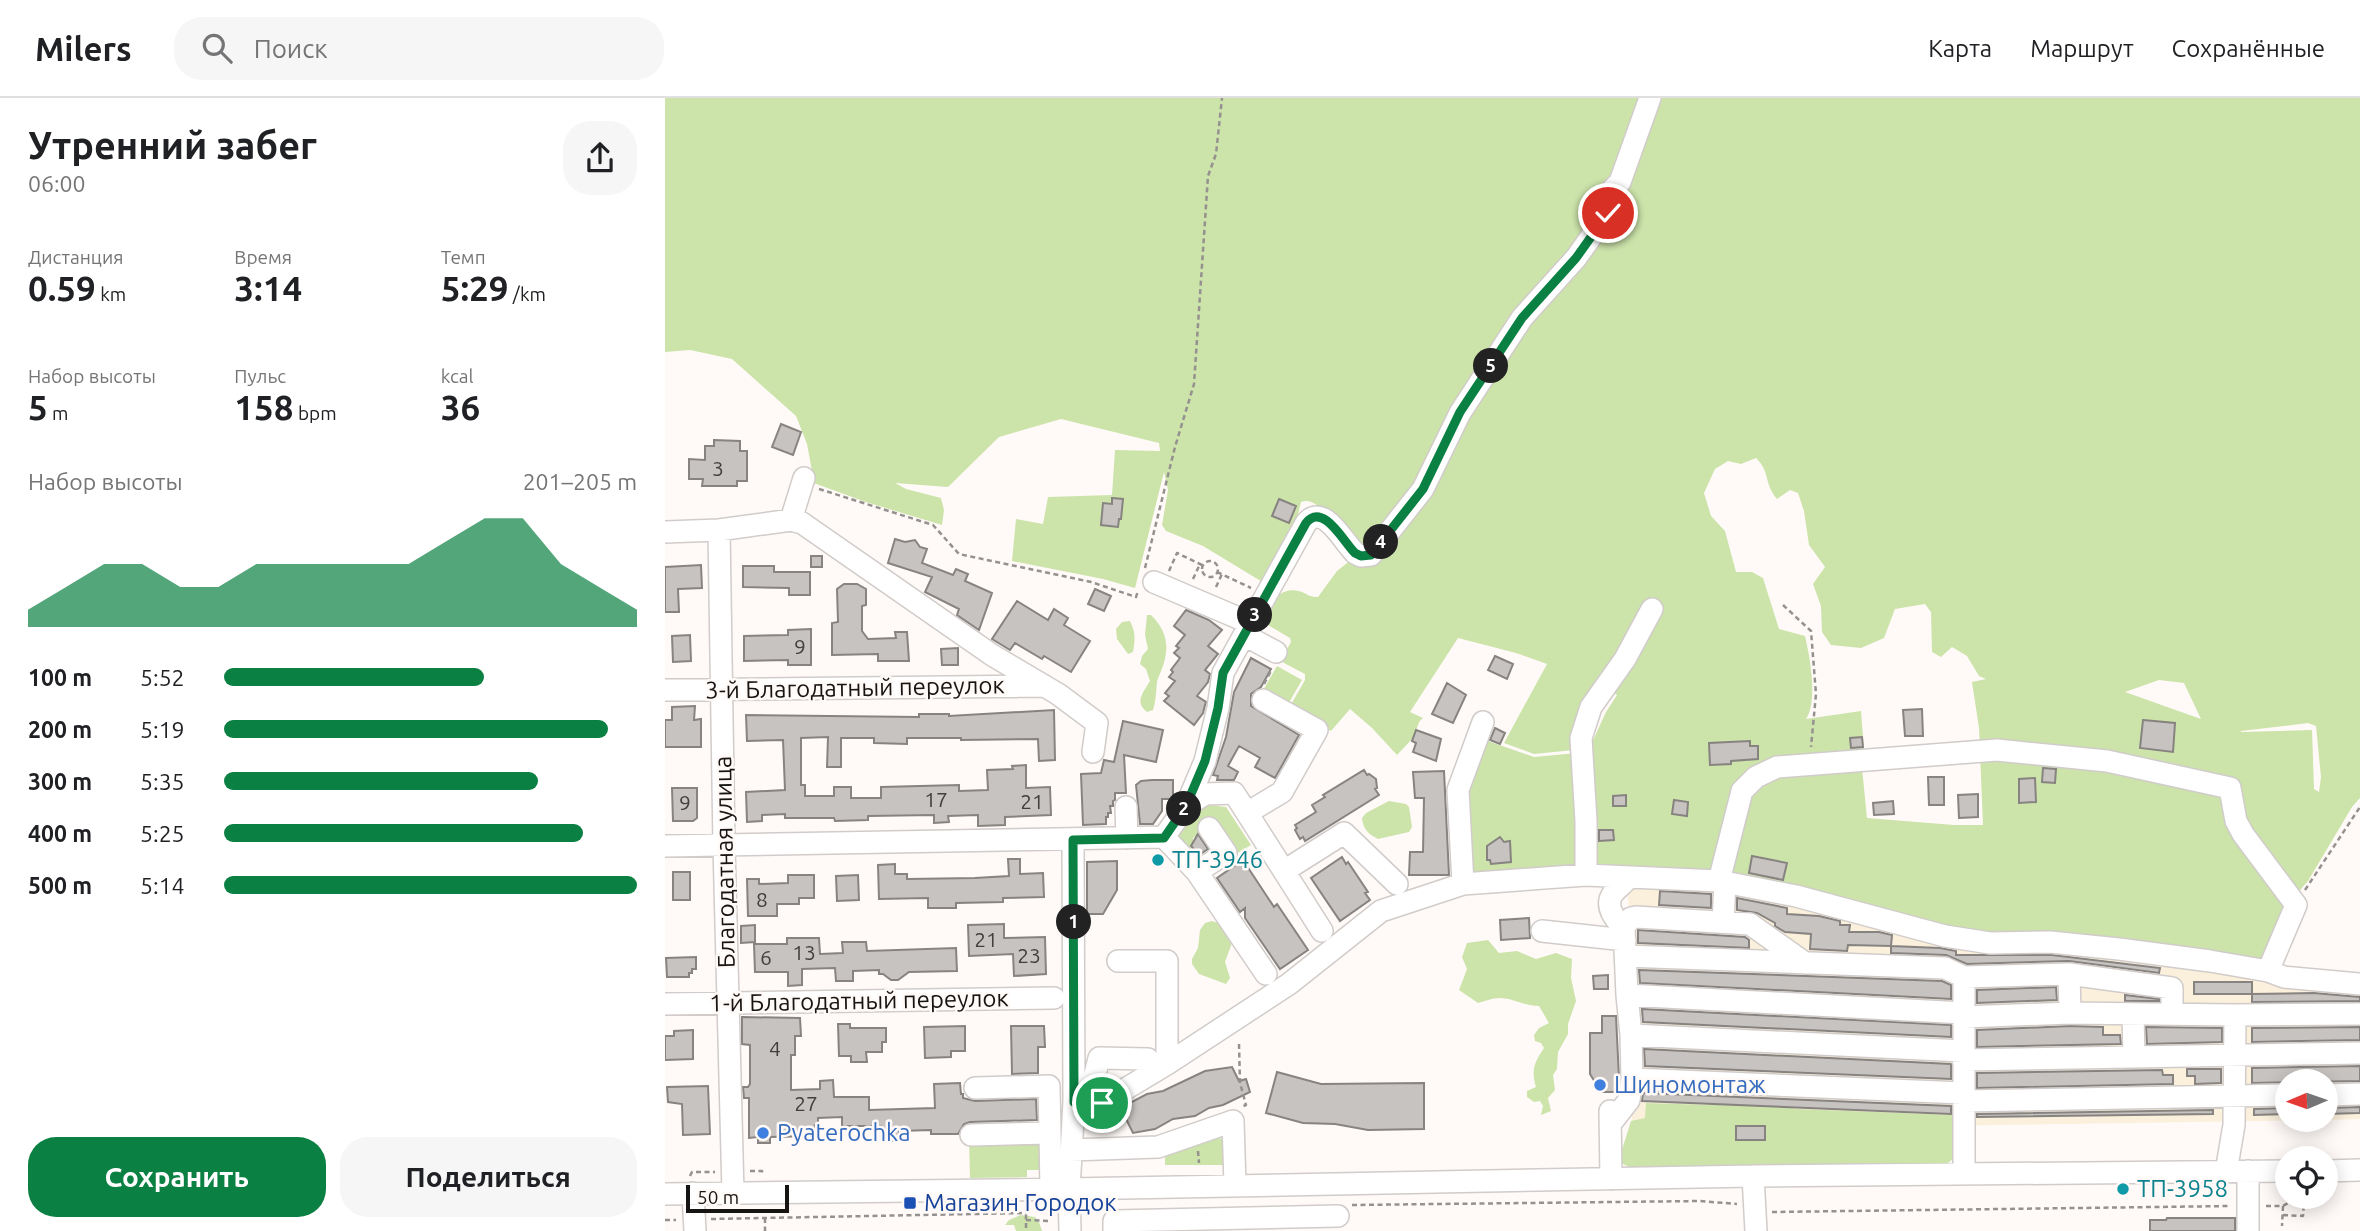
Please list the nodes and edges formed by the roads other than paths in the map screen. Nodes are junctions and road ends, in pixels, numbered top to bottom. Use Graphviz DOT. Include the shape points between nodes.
graph roads {
  1 [pos="1650,98"];
  2 [pos="803,481"];
  3 [pos="791,520"];
  4 [pos="719,530"];
  5 [pos="665,532"];
  6 [pos="1151,580"];
  7 [pos="1652,609"];
  8 [pos="1247,629"];
  9 [pos="1276,652"];
  10 [pos="992,655"];
  11 [pos="1045,686"];
  12 [pos="985,687"];
  13 [pos="665,690"];
  14 [pos="723,690"];
  15 [pos="1263,700"];
  16 [pos="1483,722"];
  17 [pos="1093,752"];
  18 [pos="1186,806"];
  19 [pos="1126,807"];
  20 [pos="1247,813"];
  21 [pos="1209,828"];
  22 [pos="1127,838"];
  23 [pos="1164,838"];
  24 [pos="1073,840"];
  25 [pos="665,846"];
  26 [pos="724,846"];
  27 [pos="1284,871"];
  28 [pos="1197,872"];
  29 [pos="1585,875"];
  30 [pos="1628,877"];
  31 [pos="1722,882"];
  32 [pos="1397,884"];
  33 [pos="1463,884"];
  34 [pos="1723,922"];
  35 [pos="1322,931"];
  36 [pos="1542,931"];
  37 [pos="1625,941"];
  38 [pos="1118,961"];
  39 [pos="1805,963"];
  40 [pos="2268,971"];
  41 [pos="1266,974"];
  42 [pos="2069,974"];
  43 [pos="1964,977"];
  44 [pos="2360,984"];
  45 [pos="1627,995"];
  46 [pos="1054,998"];
  47 [pos="665,1004"];
  48 [pos="728,1004"];
  49 [pos="2070,1013"];
  50 [pos="2133,1014"];
  51 [pos="2172,1014"];
  52 [pos="2360,1014"];
  53 [pos="1964,1015"];
  54 [pos="2235,1015"];
  55 [pos="1632,1035"];
  56 [pos="2360,1054"];
  57 [pos="2233,1055"];
  58 [pos="1963,1056"];
  59 [pos="2134,1057"];
  60 [pos="1157,1062"];
  61 [pos="1632,1079"];
  62 [pos="975,1088"];
  63 [pos="2360,1094"];
  64 [pos="2275,1095"];
  65 [pos="2338,1095"];
  66 [pos="2235,1096"];
  67 [pos="1963,1097"];
  68 [pos="1081,1103"];
  69 [pos="1050,1133"];
  70 [pos="971,1135"];
  71 [pos="1071,1150"];
  72 [pos="2360,1170"];
  73 [pos="2248,1171"];
  74 [pos="2275,1171"];
  75 [pos="2338,1171"];
  76 [pos="2226,1172"];
  77 [pos="1964,1174"];
  78 [pos="1753,1176"];
  79 [pos="1611,1179"];
  80 [pos="1235,1185"];
  81 [pos="1276,1185"];
  82 [pos="1060,1189"];
  83 [pos="693,1193"];
  84 [pos="733,1193"];
  85 [pos="665,1194"];
  86 [pos="1342,1211"];
  87 [pos="1755,1216"];
  88 [pos="1277,1217"];
  89 [pos="694,1225"];
  90 [pos="1070,1231"];
  91 [pos="1114,1231"];
  92 [pos="2248,1231"];
  1 -- 8 [label="street" via="1620,182 1609,193 1608,213 1576,258 1522,318 1460,412 1423,489 1371,555 1355,553 1326,519 1308,519"];
  2 -- 3 [label="street"];
  3 -- 4 [label="street"];
  3 -- 10 [label="street" via="802,523"];
  4 -- 5 [label="street"];
  4 -- 14 [label="street, Благодатная улица"];
  6 -- 8 [label="street"];
  7 -- 29 [label="street" via="1585,723 1581,748"];
  8 -- 9 [label="street"];
  8 -- 18 [label="street" via="1223,673 1205,761"];
  10 -- 11 [label="street"];
  10 -- 12 [label="street"];
  11 -- 12 [label="street, 3-й Благодатный переулок"];
  11 -- 17 [label="street" via="1097,723"];
  12 -- 14 [label="street, 3-й Благодатный переулок"];
  13 -- 14 [label="street, 3-й Благодатный переулок"];
  14 -- 26 [label="street, Благодатная улица"];
  15 -- 20 [label="street" via="1317,730 1282,792"];
  16 -- 33 [label="street" via="1458,790"];
  18 -- 20 [label="street" via="1205,794 1234,793"];
  18 -- 23 [label="street"];
  19 -- 22 [label="street"];
  20 -- 27 [label="street"];
  21 -- 28 [label="street" via="1226,853"];
  22 -- 23 [label="street"];
  22 -- 24 [label="street"];
  23 -- 28 [label="street"];
  24 -- 26 [label="street"];
  24 -- 68 [label="street"];
  25 -- 26 [label="street"];
  26 -- 48 [label="street, Благодатная улица"];
  27 -- 32 [label="street" via="1344,833"];
  27 -- 35 [label="street"];
  28 -- 41 [label="street"];
  29 -- 30 [label="street"];
  29 -- 33 [label="street"];
  30 -- 31 [label="street"];
  30 -- 37 [label="street" via="1612,895 1610,906"];
  31 -- 34 [label="street"];
  31 -- 40 [label="street" via="1945,936 1990,943 2050,942"];
  31 -- 40 [label="street" via="1742,791 1756,777 1777,767 1997,750 2107,761 2230,788 2243,834 2296,905"];
  33 -- 60 [label="street" via="1381,911 1289,984"];
  34 -- 37 [label="street" via="1636,917 1631,918"];
  34 -- 39 [label="street" via="1750,924"];
  36 -- 37 [label="street"];
  37 -- 39 [label="street"];
  37 -- 45 [label="street"];
  38 -- 60 [label="street" via="1167,961"];
  39 -- 43 [label="street" via="1945,968"];
  40 -- 44 [label="street" via="2284,978"];
  42 -- 43 [label="street"];
  42 -- 49 [label="street"];
  42 -- 51 [label="street" via="2172,988"];
  43 -- 53 [label="street"];
  45 -- 53 [label="street"];
  45 -- 55 [label="street"];
  46 -- 48 [label="street, 1-й Благодатный переулок"];
  47 -- 48 [label="street, 1-й Благодатный переулок"];
  48 -- 84 [label="street, Благодатная улица"];
  49 -- 50 [label="street"];
  49 -- 53 [label="street"];
  50 -- 51 [label="street"];
  50 -- 59 [label="street"];
  51 -- 54 [label="street"];
  52 -- 54 [label="street"];
  53 -- 58 [label="street"];
  54 -- 57 [label="street"];
  55 -- 58 [label="street"];
  55 -- 61 [label="street"];
  56 -- 57 [label="street"];
  57 -- 59 [label="street"];
  57 -- 66 [label="street"];
  58 -- 59 [label="street"];
  58 -- 67 [label="street"];
  60 -- 68 [label="street" via="1102,1103"];
  60 -- 68 [label="street" via="1099,1058"];
  61 -- 67 [label="street"];
  61 -- 79 [label="street" via="1629,1100 1611,1113"];
  62 -- 69 [label="street" via="1049,1086"];
  63 -- 65 [label="street"];
  64 -- 66 [label="street"];
  66 -- 67 [label="street"];
  66 -- 76 [label="street"];
  67 -- 77 [label="street"];
  68 -- 71 [label="street"];
  69 -- 70 [label="street"];
  69 -- 82 [label="street"];
  71 -- 80 [label="street" via="1158,1147 1233,1121"];
  71 -- 82 [label="street"];
  72 -- 75 [label="street"];
  73 -- 74 [label="street"];
  73 -- 76 [label="street"];
  73 -- 92 [label="street"];
  76 -- 77 [label="street"];
  77 -- 78 [label="street"];
  78 -- 79 [label="street"];
  78 -- 87 [label="street"];
  79 -- 81 [label="street"];
  80 -- 81 [label="street"];
  80 -- 82 [label="street"];
  81 -- 88 [label="street"];
  82 -- 84 [label="street"];
  82 -- 90 [label="street"];
  83 -- 84 [label="street"];
  83 -- 85 [label="street"];
  83 -- 89 [label="street"];
  86 -- 88 [label="street"];
  88 -- 91 [label="street" via="1114,1221"];
}
